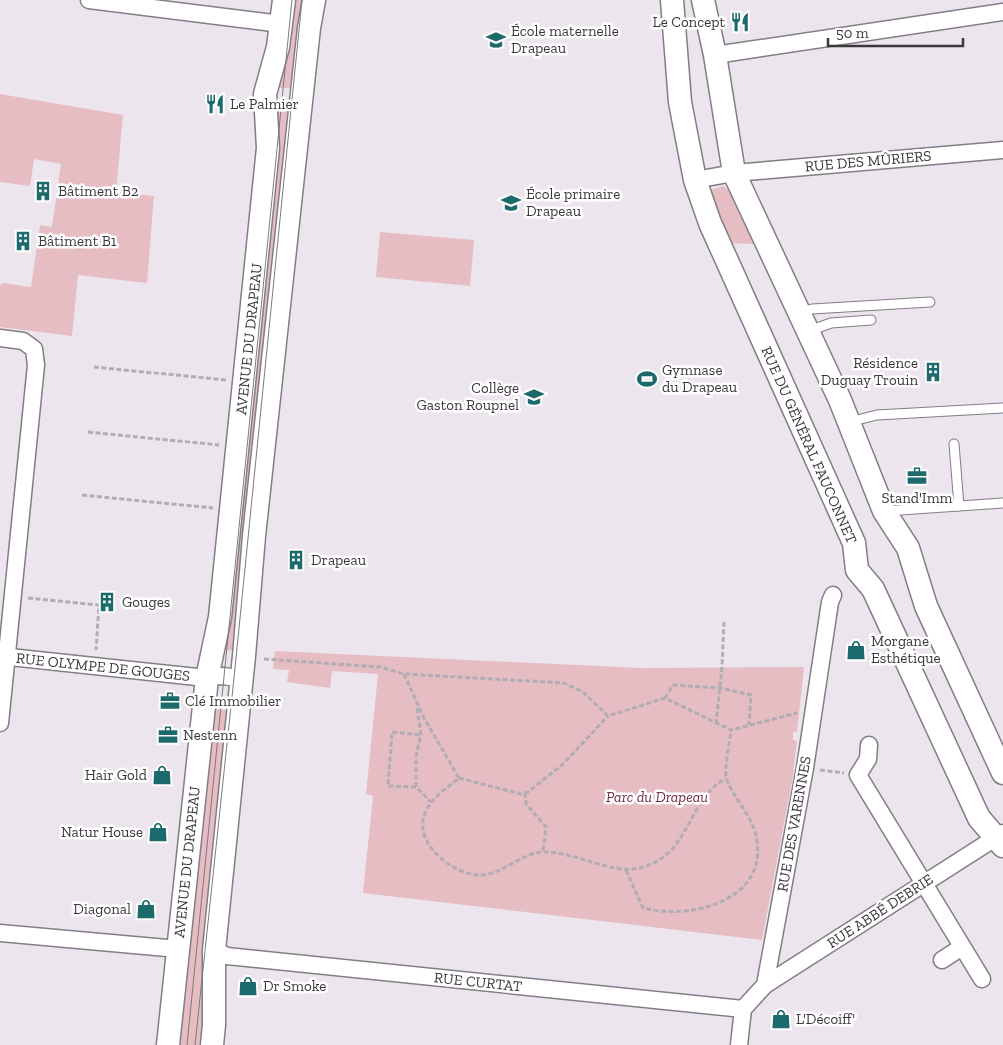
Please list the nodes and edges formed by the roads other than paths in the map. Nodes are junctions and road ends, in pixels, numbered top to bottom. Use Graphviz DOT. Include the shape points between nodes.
graph roads {
  1 [pos="89,0"];
  2 [pos="284,0"];
  3 [pos="314,0"];
  4 [pos="672,0"];
  5 [pos="703,0"];
  6 [pos="1003,12"];
  7 [pos="281,24"];
  8 [pos="715,55"];
  9 [pos="1003,150"];
  10 [pos="734,173"];
  11 [pos="695,180"];
  12 [pos="930,302"];
  13 [pos="871,320"];
  14 [pos="804,322"];
  15 [pos="0,338"];
  16 [pos="1003,408"];
  17 [pos="849,422"];
  18 [pos="954,444"];
  19 [pos="1003,502"];
  20 [pos="959,506"];
  21 [pos="884,511"];
  22 [pos="833,595"];
  23 [pos="3,656"];
  24 [pos="207,678"];
  25 [pos="241,679"];
  26 [pos="0,723"];
  27 [pos="869,745"];
  28 [pos="1003,773"];
  29 [pos="1001,839"];
  30 [pos="922,884"];
  31 [pos="0,933"];
  32 [pos="962,947"];
  33 [pos="178,949"];
  34 [pos="214,950"];
  35 [pos="942,960"];
  36 [pos="982,979"];
  37 [pos="765,985"];
  38 [pos="743,1009"];
  39 [pos="168,1045"];
  40 [pos="212,1045"];
  41 [pos="739,1045"];
  1 -- 7 [label="street"];
  2 -- 7 [label="main road, AVENUE DU DRAPEAU"];
  3 -- 25 [label="main road, AVENUE DU DRAPEAU"];
  4 -- 11 [label="main road, RUE DU GÉNÉRAL FAUCONNET" via="680,102"];
  5 -- 8 [label="main road"];
  6 -- 8 [label="street"];
  7 -- 24 [label="main road, AVENUE DU DRAPEAU" via="265,94 268,148 220,617"];
  8 -- 10 [label="main road"];
  9 -- 10 [label="street, RUE DES MÛRIERS"];
  10 -- 11 [label="street"];
  10 -- 14 [label="main road"];
  11 -- 29 [label="main road, RUE DU GÉNÉRAL FAUCONNET" via="710,223 854,543 857,570 873,589 980,818"];
  12 -- 14 [label="lane" via="812,309"];
  13 -- 14 [label="lane"];
  14 -- 17 [label="main road"];
  15 -- 23 [label="street" via="23,341 34,349 36,364 13,597"];
  16 -- 17 [label="lane" via="877,415"];
  17 -- 21 [label="main road"];
  18 -- 20 [label="lane"];
  19 -- 20 [label="lane"];
  20 -- 21 [label="lane"];
  21 -- 28 [label="main road" via="908,548 926,606"];
  22 -- 37 [label="street, RUE DES VARENNES"];
  23 -- 24 [label="street, RUE OLYMPE DE GOUGES"];
  23 -- 26 [label="street"];
  24 -- 25 [label="street"];
  24 -- 33 [label="main road, AVENUE DU DRAPEAU"];
  25 -- 34 [label="main road, AVENUE DU DRAPEAU"];
  27 -- 30 [label="street" via="868,759 858,775"];
  29 -- 30 [label="street, RUE ABBÉ DEBRIE"];
  30 -- 32 [label="street"];
  30 -- 37 [label="street, RUE ABBÉ DEBRIE"];
  31 -- 33 [label="street"];
  32 -- 35 [label="street"];
  32 -- 36 [label="street"];
  33 -- 39 [label="main road, AVENUE DU DRAPEAU"];
  34 -- 38 [label="street, RUE CURTAT" via="231,956"];
  34 -- 40 [label="main road, AVENUE DU DRAPEAU"];
  37 -- 38 [label="street"];
  38 -- 41 [label="street"];
}
